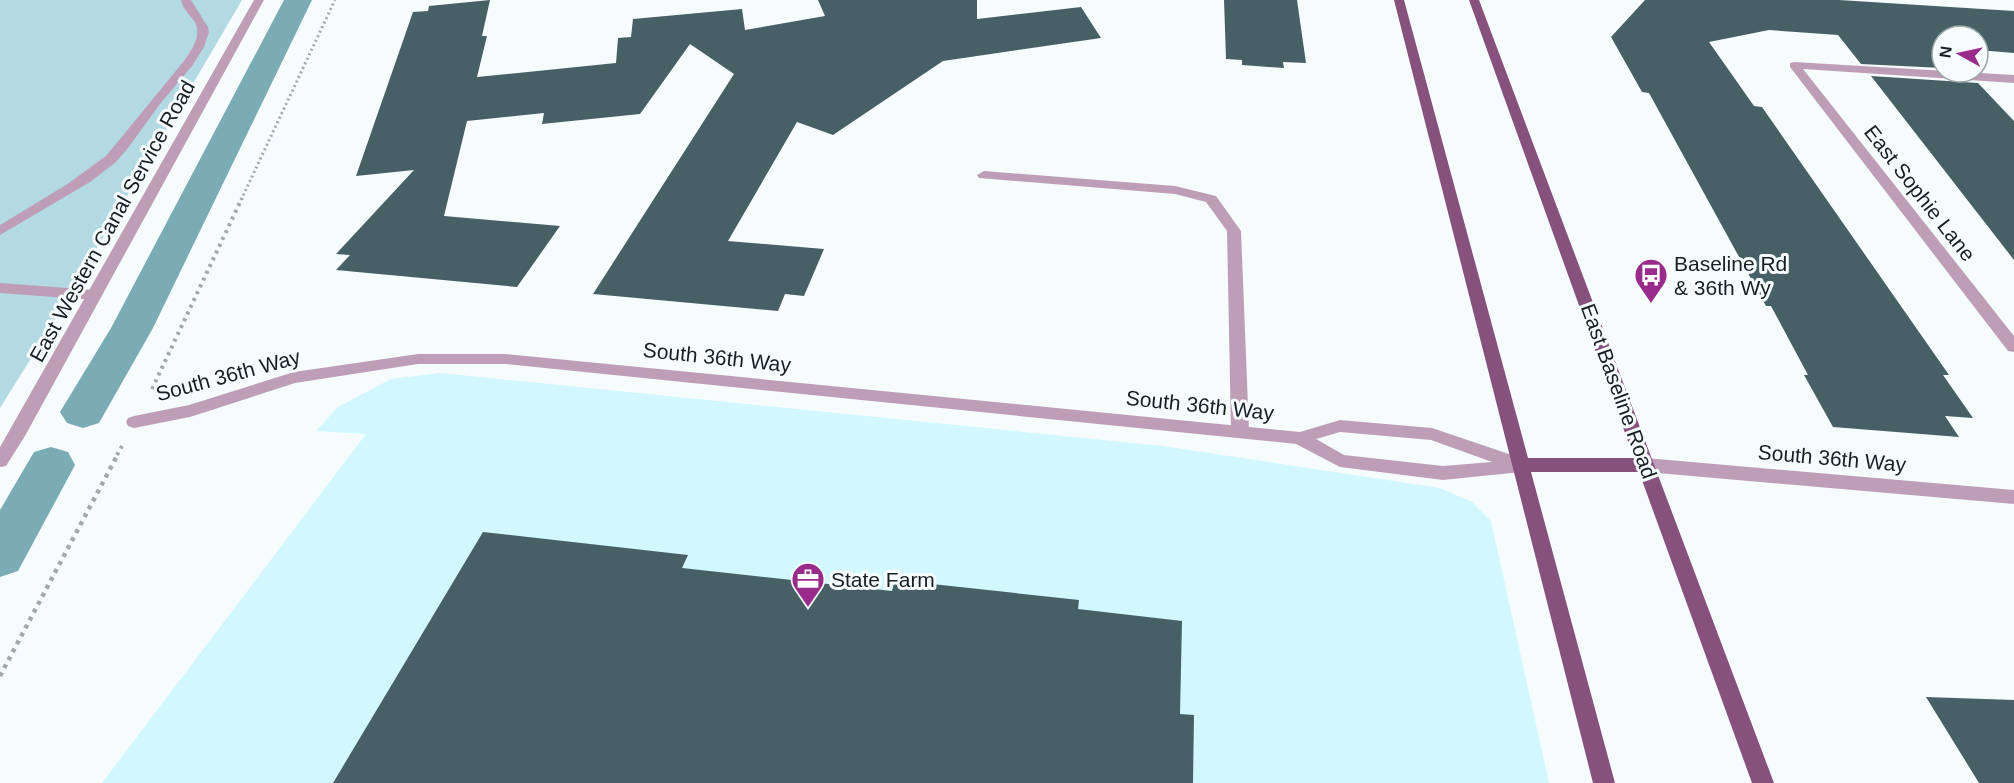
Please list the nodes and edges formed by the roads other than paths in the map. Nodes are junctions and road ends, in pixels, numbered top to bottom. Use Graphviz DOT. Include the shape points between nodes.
graph roads {
  1 [pos="186,0"];
  2 [pos="259,0"];
  3 [pos="1399,0"];
  4 [pos="1474,0"];
  5 [pos="2014,79"];
  6 [pos="984,175"];
  7 [pos="0,231"];
  8 [pos="0,288"];
  9 [pos="94,295"];
  10 [pos="2014,347"];
  11 [pos="135,422"];
  12 [pos="1240,432"];
  13 [pos="1300,438"];
  14 [pos="0,461"];
  15 [pos="1521,465"];
  16 [pos="1646,465"];
  17 [pos="2014,497"];
  18 [pos="1604,783"];
  19 [pos="1763,783"];
  1 -- 7 [label="street" via="202,23 203,38 182,72 136,130 91,174"];
  2 -- 9 [label="street, East Western Canal Service Road"];
  3 -- 15 [label="main road"];
  4 -- 16 [label="main road, East Baseline Road"];
  5 -- 10 [label="street, East Sophie Lane" via="1794,65"];
  6 -- 12 [label="street" via="1175,190 1211,199 1234,231"];
  8 -- 9 [label="street"];
  9 -- 14 [label="street, East Western Canal Service Road"];
  11 -- 12 [label="street, South 36th Way" via="190,411 294,378 418,360 506,359"];
  12 -- 13 [label="street, South 36th Way"];
  13 -- 15 [label="street, South 36th Way" via="1340,461 1443,473"];
  13 -- 15 [label="street, South 36th Way" via="1340,426 1432,434"];
  15 -- 16 [label="main road"];
  15 -- 18 [label="main road"];
  16 -- 17 [label="street, South 36th Way"];
  16 -- 19 [label="main road, East Baseline Road"];
}
